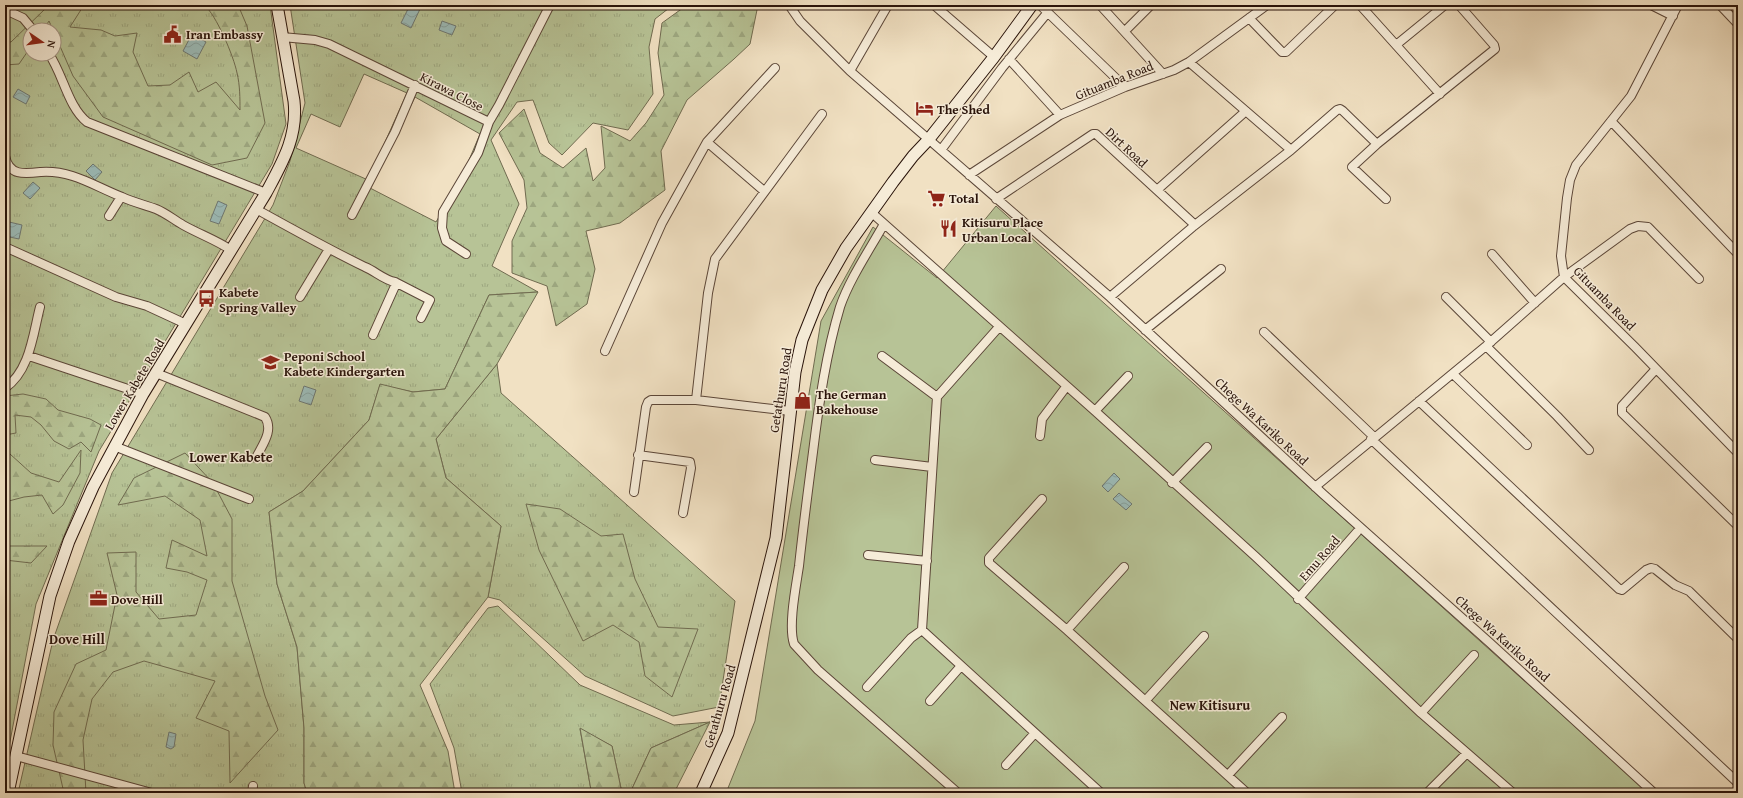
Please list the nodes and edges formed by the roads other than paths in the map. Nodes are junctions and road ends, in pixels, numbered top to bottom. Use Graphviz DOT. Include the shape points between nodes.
graph roads {
  1 [pos="277,5"];
  2 [pos="550,5"];
  3 [pos="789,5"];
  4 [pos="888,5"];
  5 [pos="934,5"];
  6 [pos="1032,5"];
  7 [pos="1040,5"];
  8 [pos="1100,5"];
  9 [pos="1151,5"];
  10 [pos="1267,5"];
  11 [pos="1335,5"];
  12 [pos="1360,5"];
  13 [pos="1445,5"];
  14 [pos="1459,5"];
  15 [pos="1651,5"];
  16 [pos="1678,5"];
  17 [pos="1720,5"];
  18 [pos="10,12"];
  19 [pos="1048,12"];
  20 [pos="1673,16"];
  21 [pos="1249,18"];
  22 [pos="26,22"];
  23 [pos="1738,24"];
  24 [pos="1125,31"];
  25 [pos="282,37"];
  26 [pos="1396,45"];
  27 [pos="994,57"];
  28 [pos="1009,59"];
  29 [pos="55,62"];
  30 [pos="1189,62"];
  31 [pos="775,68"];
  32 [pos="850,71"];
  33 [pos="1163,74"];
  34 [pos="415,85"];
  35 [pos="1126,87"];
  36 [pos="1440,94"];
  37 [pos="1246,111"];
  38 [pos="822,114"];
  39 [pos="1060,115"];
  40 [pos="1611,121"];
  41 [pos="488,122"];
  42 [pos="929,139"];
  43 [pos="707,142"];
  44 [pos="1377,144"];
  45 [pos="941,150"];
  46 [pos="1291,150"];
  47 [pos="5,156"];
  48 [pos="969,175"];
  49 [pos="1157,190"];
  50 [pos="764,191"];
  51 [pos="266,193"];
  52 [pos="121,197"];
  53 [pos="996,199"];
  54 [pos="1386,199"];
  55 [pos="256,209"];
  56 [pos="872,213"];
  57 [pos="352,215"];
  58 [pos="109,216"];
  59 [pos="884,224"];
  60 [pos="1195,225"];
  61 [pos="5,247"];
  62 [pos="329,249"];
  63 [pos="231,250"];
  64 [pos="466,254"];
  65 [pos="1492,254"];
  66 [pos="1738,254"];
  67 [pos="1221,269"];
  68 [pos="1564,277"];
  69 [pos="1699,279"];
  70 [pos="395,282"];
  71 [pos="300,297"];
  72 [pos="1110,297"];
  73 [pos="1446,297"];
  74 [pos="1535,303"];
  75 [pos="40,307"];
  76 [pos="421,318"];
  77 [pos="186,324"];
  78 [pos="999,327"];
  79 [pos="1145,330"];
  80 [pos="1264,332"];
  81 [pos="373,334"];
  82 [pos="1488,344"];
  83 [pos="605,351"];
  84 [pos="29,356"];
  85 [pos="882,356"];
  86 [pos="1656,369"];
  87 [pos="156,373"];
  88 [pos="1453,374"];
  89 [pos="1128,376"];
  90 [pos="1066,387"];
  91 [pos="5,388"];
  92 [pos="143,394"];
  93 [pos="937,396"];
  94 [pos="696,400"];
  95 [pos="1419,401"];
  96 [pos="790,411"];
  97 [pos="1095,412"];
  98 [pos="1040,436"];
  99 [pos="1372,438"];
  100 [pos="1527,444"];
  101 [pos="114,446"];
  102 [pos="1207,447"];
  103 [pos="1588,450"];
  104 [pos="1738,453"];
  105 [pos="638,455"];
  106 [pos="256,458"];
  107 [pos="875,460"];
  108 [pos="932,467"];
  109 [pos="1172,482"];
  110 [pos="1315,487"];
  111 [pos="634,492"];
  112 [pos="249,499"];
  113 [pos="1042,499"];
  114 [pos="683,513"];
  115 [pos="1738,526"];
  116 [pos="1357,532"];
  117 [pos="868,555"];
  118 [pos="927,561"];
  119 [pos="1124,567"];
  120 [pos="1298,599"];
  121 [pos="922,630"];
  122 [pos="1067,630"];
  123 [pos="1204,636"];
  124 [pos="1738,639"];
  125 [pos="1474,655"];
  126 [pos="961,666"];
  127 [pos="866,687"];
  128 [pos="1146,700"];
  129 [pos="930,702"];
  130 [pos="1421,713"];
  131 [pos="1282,717"];
  132 [pos="1035,733"];
  133 [pos="1467,753"];
  134 [pos="16,756"];
  135 [pos="1006,765"];
  136 [pos="1228,775"];
  137 [pos="1738,783"];
  138 [pos="8,793"];
  139 [pos="152,793"];
  140 [pos="701,793"];
  141 [pos="958,793"];
  142 [pos="1101,793"];
  143 [pos="1247,793"];
  144 [pos="1427,793"];
  145 [pos="1513,793"];
  146 [pos="1654,793"];
  1 -- 25 [label="main road, Lower Kabete Road"];
  2 -- 41 [label="street, Kirawa Close"];
  3 -- 32 [label="street, Chege Wa Kariko Road" via="800,21"];
  4 -- 32 [label="street"];
  5 -- 27 [label="street"];
  6 -- 27 [label="main road, Getathuru Road"];
  7 -- 19 [label="street"];
  8 -- 24 [label="street"];
  9 -- 24 [label="street"];
  10 -- 21 [label="street, Gituamba Road"];
  11 -- 21 [label="street" via="1286,52 1282,52"];
  12 -- 26 [label="street"];
  13 -- 26 [label="street"];
  14 -- 36 [label="street" via="1495,48"];
  15 -- 20 [label="street"];
  16 -- 20 [label="street, Gituamba Road"];
  17 -- 23 [label="street"];
  18 -- 22 [label="street"];
  19 -- 28 [label="street"];
  19 -- 35 [label="street"];
  20 -- 40 [label="street, Gituamba Road" via="1631,96"];
  21 -- 30 [label="street, Gituamba Road"];
  24 -- 33 [label="street"];
  25 -- 34 [label="street, Kirawa Close" via="329,44"];
  25 -- 51 [label="main road, Lower Kabete Road" via="294,101 295,124 292,139"];
  26 -- 36 [label="street"];
  27 -- 42 [label="main road, Getathuru Road"];
  28 -- 39 [label="street"];
  28 -- 45 [label="street"];
  29 -- 51 [label="street" via="77,111 87,122"];
  30 -- 33 [label="street, Gituamba Road"];
  30 -- 37 [label="street"];
  31 -- 43 [label="street"];
  32 -- 42 [label="street, Chege Wa Kariko Road"];
  33 -- 35 [label="street, Gituamba Road"];
  34 -- 41 [label="street, Kirawa Close"];
  34 -- 57 [label="street" via="395,132"];
  35 -- 39 [label="street, Gituamba Road"];
  36 -- 44 [label="street"];
  37 -- 46 [label="street"];
  37 -- 49 [label="street"];
  38 -- 50 [label="street"];
  39 -- 48 [label="street, Gituamba Road"];
  40 -- 66 [label="street"];
  40 -- 68 [label="street, Gituamba Road" via="1576,165 1570,180 1561,256"];
  41 -- 64 [label="street" via="478,153 443,212 442,228 446,241"];
  42 -- 45 [label="street, Chege Wa Kariko Road"];
  42 -- 56 [label="main road, Getathuru Road" via="912,156"];
  43 -- 50 [label="street"];
  43 -- 83 [label="street" via="662,223"];
  44 -- 46 [label="street" via="1340,109"];
  44 -- 54 [label="street" via="1352,167"];
  45 -- 48 [label="street, Chege Wa Kariko Road"];
  46 -- 60 [label="street"];
  47 -- 52 [label="street" via="15,172 47,172 78,177"];
  48 -- 53 [label="street, Chege Wa Kariko Road"];
  49 -- 53 [label="street, Dirt Road" via="1094,134"];
  49 -- 60 [label="street, Dirt Road"];
  50 -- 94 [label="street" via="714,258"];
  51 -- 55 [label="main road, Lower Kabete Road"];
  52 -- 58 [label="street"];
  52 -- 63 [label="street" via="157,210"];
  53 -- 72 [label="street, Chege Wa Kariko Road"];
  55 -- 62 [label="street"];
  55 -- 63 [label="main road, Lower Kabete Road"];
  56 -- 59 [label="street"];
  56 -- 96 [label="main road, Getathuru Road" via="846,248 813,310 802,340"];
  59 -- 78 [label="street"];
  59 -- 141 [label="street" via="841,305 830,345 800,552 792,640 818,670"];
  60 -- 72 [label="street"];
  61 -- 77 [label="street" via="116,297 147,306"];
  62 -- 70 [label="street" via="374,271 388,281"];
  62 -- 71 [label="street"];
  63 -- 77 [label="main road, Lower Kabete Road"];
  65 -- 74 [label="street"];
  67 -- 79 [label="street"];
  68 -- 69 [label="street" via="1630,229 1643,226 1648,227"];
  68 -- 74 [label="street"];
  68 -- 86 [label="street, Gituamba Road"];
  70 -- 76 [label="street" via="430,300"];
  70 -- 81 [label="street"];
  72 -- 79 [label="street, Chege Wa Kariko Road"];
  73 -- 82 [label="street"];
  74 -- 82 [label="street"];
  75 -- 84 [label="street"];
  77 -- 87 [label="main road, Lower Kabete Road"];
  78 -- 90 [label="street"];
  78 -- 93 [label="street"];
  79 -- 110 [label="street, Chege Wa Kariko Road"];
  80 -- 99 [label="street"];
  82 -- 88 [label="street"];
  82 -- 103 [label="street"];
  84 -- 91 [label="street" via="19,374"];
  84 -- 92 [label="street"];
  85 -- 93 [label="street"];
  86 -- 104 [label="street, Gituamba Road"];
  86 -- 115 [label="street" via="1622,406 1622,413"];
  87 -- 92 [label="main road, Lower Kabete Road"];
  87 -- 106 [label="street" via="265,417 270,428"];
  88 -- 95 [label="street"];
  88 -- 100 [label="street"];
  89 -- 97 [label="street"];
  90 -- 97 [label="street"];
  90 -- 98 [label="street" via="1042,420"];
  92 -- 101 [label="main road, Lower Kabete Road"];
  93 -- 108 [label="street"];
  94 -- 96 [label="street"];
  94 -- 105 [label="street" via="648,402"];
  95 -- 99 [label="street"];
  95 -- 124 [label="street" via="1618,589 1622,590 1646,570 1654,569 1675,585 1689,591"];
  96 -- 140 [label="main road, Getathuru Road" via="776,538 728,733"];
  97 -- 109 [label="street"];
  99 -- 110 [label="street"];
  99 -- 137 [label="street"];
  101 -- 112 [label="street"];
  101 -- 134 [label="main road, Lower Kabete Road" via="72,534 54,582"];
  102 -- 109 [label="street"];
  105 -- 111 [label="street"];
  105 -- 114 [label="street" via="690,462"];
  107 -- 108 [label="street"];
  108 -- 118 [label="street"];
  109 -- 120 [label="street" via="1256,557"];
  110 -- 146 [label="street, Chege Wa Kariko Road"];
  113 -- 122 [label="street" via="989,558 989,563"];
  116 -- 120 [label="street, Emu Road"];
  117 -- 118 [label="street"];
  118 -- 121 [label="street"];
  119 -- 122 [label="street"];
  120 -- 130 [label="street"];
  121 -- 126 [label="street"];
  121 -- 127 [label="street" via="911,638"];
  122 -- 128 [label="street"];
  123 -- 128 [label="street"];
  125 -- 130 [label="street"];
  126 -- 129 [label="street"];
  126 -- 132 [label="street"];
  128 -- 136 [label="street"];
  130 -- 133 [label="street"];
  131 -- 136 [label="street"];
  132 -- 135 [label="street"];
  132 -- 142 [label="street"];
  133 -- 144 [label="street"];
  133 -- 145 [label="street"];
  134 -- 138 [label="main road, Lower Kabete Road"];
  134 -- 139 [label="street"];
  136 -- 143 [label="street"];
}
